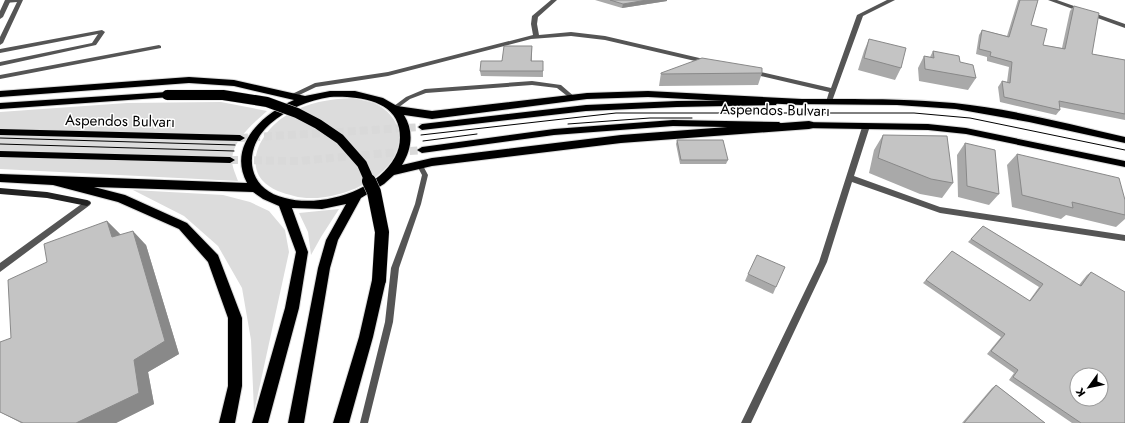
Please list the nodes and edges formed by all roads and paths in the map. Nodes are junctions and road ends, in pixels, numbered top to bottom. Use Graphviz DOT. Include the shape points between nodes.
graph roads {
  1 [pos="554,0"];
  2 [pos="892,0"];
  3 [pos="1052,0"];
  4 [pos="8,1"];
  5 [pos="0,17"];
  6 [pos="1125,26"];
  7 [pos="536,37"];
  8 [pos="0,43"];
  9 [pos="159,47"];
  10 [pos="0,51"];
  11 [pos="0,64"];
  12 [pos="718,64"];
  13 [pos="741,70"];
  14 [pos="0,77"];
  15 [pos="833,91"];
  16 [pos="0,94"];
  17 [pos="291,96"];
  18 [pos="573,98"];
  19 [pos="306,100"];
  20 [pos="802,102"];
  21 [pos="829,102"];
  22 [pos="0,106"];
  23 [pos="393,109"];
  24 [pos="809,125"];
  25 [pos="866,126"];
  26 [pos="422,127"];
  27 [pos="0,132"];
  28 [pos="240,138"];
  29 [pos="1125,140"];
  30 [pos="422,150"];
  31 [pos="0,154"];
  32 [pos="230,160"];
  33 [pos="419,164"];
  34 [pos="1125,164"];
  35 [pos="392,170"];
  36 [pos="0,178"];
  37 [pos="850,178"];
  38 [pos="56,182"];
  39 [pos="258,188"];
  40 [pos="0,191"];
  41 [pos="357,194"];
  42 [pos="87,203"];
  43 [pos="284,203"];
  44 [pos="1125,238"];
  45 [pos="0,268"];
  46 [pos="227,423"];
  47 [pos="260,423"];
  48 [pos="296,423"];
  49 [pos="342,423"];
  50 [pos="364,423"];
  51 [pos="746,423"];
  1 -- 7 [label="street" via="535,16"];
  2 -- 15 [label="street" via="860,15"];
  3 -- 6 [label="street"];
  4 -- 5 [label="street"];
  4 -- 8 [label="lane" via="20,0"];
  7 -- 12 [label="street" via="571,34 605,38"];
  7 -- 17 [label="street" via="388,74 315,85"];
  9 -- 14 [label="lane"];
  10 -- 11 [label="lane" via="102,32 94,44"];
  13 -- 15 [label="street"];
  15 -- 21 [label="street"];
  16 -- 17 [label="highway" via="189,80 234,83"];
  17 -- 19 [label="highway"];
  18 -- 20 [label="highway" via="648,94"];
  18 -- 23 [label="highway" via="432,115"];
  18 -- 23 [label="lane" via="559,86 532,84 425,91 408,98"];
  19 -- 23 [label="highway" via="340,93 365,95 385,102"];
  19 -- 39 [label="highway" via="289,106 268,121 252,138 245,158 248,177"];
  20 -- 21 [label="main road, Aspendos Bulvarı"];
  20 -- 26 [label="main road, Aspendos Bulvarı" via="586,108"];
  21 -- 29 [label="main road, Aspendos Bulvarı" via="931,104 972,109"];
  22 -- 49 [label="highway, bridge" via="167,95 223,95 267,102 298,113 340,139 362,164 374,192 382,232 379,280"];
  23 -- 35 [label="highway" via="400,115 407,132 404,151"];
  24 -- 25 [label="main road, Aspendos Bulvarı"];
  24 -- 30 [label="main road, Aspendos Bulvarı" via="673,123 554,132"];
  24 -- 33 [label="highway" via="621,139"];
  25 -- 34 [label="main road, Aspendos Bulvarı" via="928,127 966,131"];
  25 -- 37 [label="street"];
  27 -- 28 [label="main road, Aspendos Bulvarı"];
  31 -- 32 [label="main road"];
  33 -- 35 [label="highway"];
  33 -- 50 [label="lane" via="424,175 418,204 395,268 389,322"];
  35 -- 41 [label="highway" via="371,188"];
  36 -- 38 [label="highway"];
  37 -- 44 [label="street" via="940,210"];
  37 -- 51 [label="street" via="823,262"];
  38 -- 39 [label="highway"];
  38 -- 46 [label="highway" via="121,198 183,226 213,259 235,318 235,386"];
  39 -- 43 [label="highway" via="262,193"];
  40 -- 42 [label="street" via="47,195"];
  41 -- 43 [label="highway" via="343,200 313,205"];
  41 -- 48 [label="highway" via="332,240 324,268"];
  42 -- 45 [label="street"];
  43 -- 47 [label="highway" via="302,252 292,308"];
}
